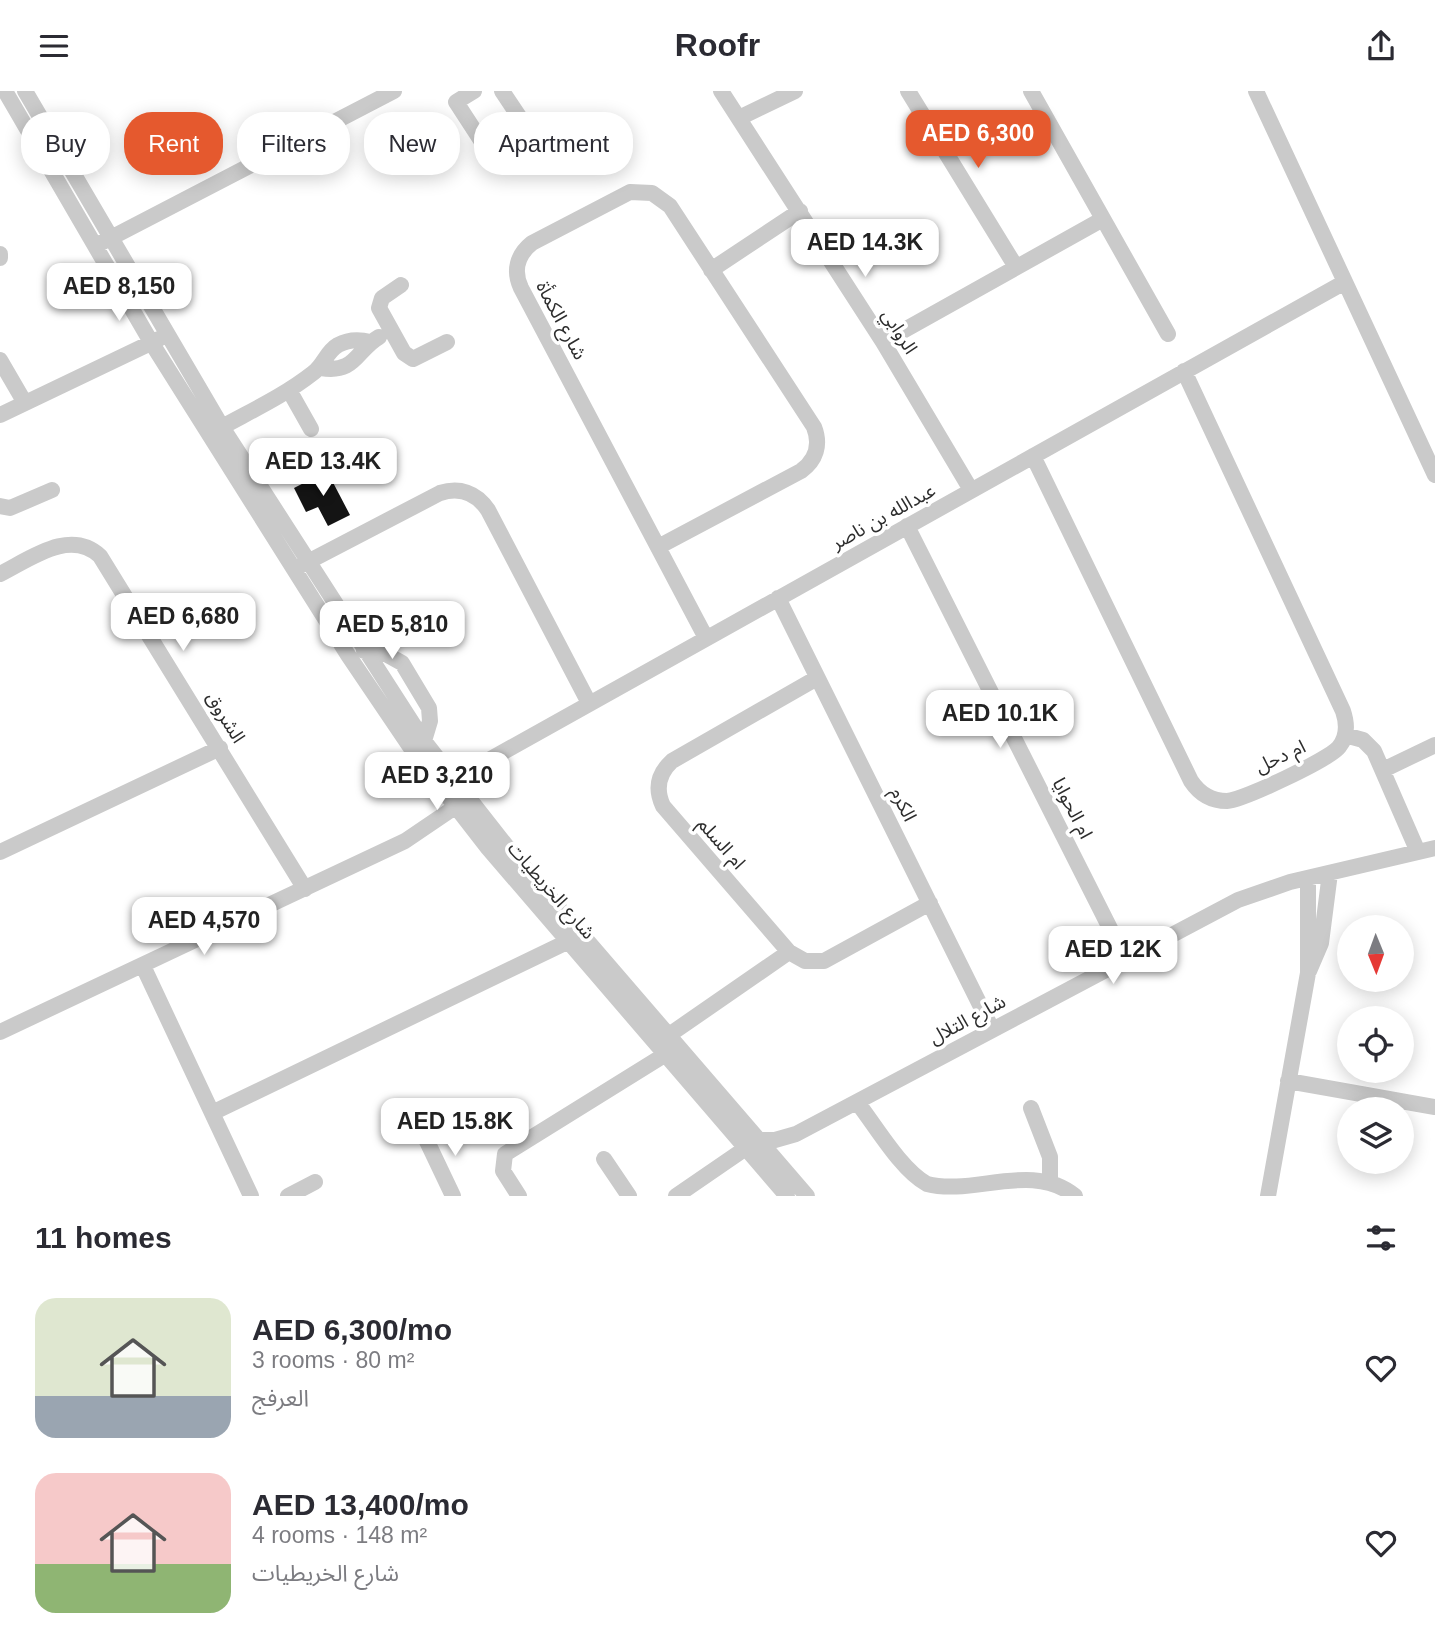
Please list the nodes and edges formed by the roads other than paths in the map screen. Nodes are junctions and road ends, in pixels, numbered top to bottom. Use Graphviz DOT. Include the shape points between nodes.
graph roads {
  1 [pos="5,91"];
  2 [pos="25,91"];
  3 [pos="394,91"];
  4 [pos="474,91"];
  5 [pos="502,91"];
  6 [pos="721,91"];
  7 [pos="794,91"];
  8 [pos="908,91"];
  9 [pos="1031,91"];
  10 [pos="1256,91"];
  11 [pos="453,97"];
  12 [pos="739,118"];
  13 [pos="800,211"];
  14 [pos="1103,219"];
  15 [pos="102,242"];
  16 [pos="1016,267"];
  17 [pos="711,270"];
  18 [pos="1345,282"];
  19 [pos="401,285"];
  20 [pos="390,330"];
  21 [pos="1168,334"];
  22 [pos="167,335"];
  23 [pos="151,342"];
  24 [pos="370,342"];
  25 [pos="447,342"];
  26 [pos="883,342"];
  27 [pos="0,360"];
  28 [pos="321,368"];
  29 [pos="1184,372"];
  30 [pos="289,390"];
  31 [pos="25,403"];
  32 [pos="0,415"];
  33 [pos="222,427"];
  34 [pos="311,429"];
  35 [pos="1033,456"];
  36 [pos="1435,475"];
  37 [pos="52,490"];
  38 [pos="971,490"];
  39 [pos="0,506"];
  40 [pos="907,526"];
  41 [pos="659,547"];
  42 [pos="302,565"];
  43 [pos="0,574"];
  44 [pos="778,598"];
  45 [pos="706,638"];
  46 [pos="364,651"];
  47 [pos="817,678"];
  48 [pos="589,703"];
  49 [pos="1345,735"];
  50 [pos="424,741"];
  51 [pos="1435,745"];
  52 [pos="220,748"];
  53 [pos="1383,770"];
  54 [pos="446,783"];
  55 [pos="462,803"];
  56 [pos="1435,848"];
  57 [pos="0,852"];
  58 [pos="1418,852"];
  59 [pos="1329,873"];
  60 [pos="1308,878"];
  61 [pos="305,889"];
  62 [pos="930,904"];
  63 [pos="569,941"];
  64 [pos="789,951"];
  65 [pos="1125,958"];
  66 [pos="143,966"];
  67 [pos="1308,973"];
  68 [pos="992,1029"];
  69 [pos="0,1031"];
  70 [pos="669,1035"];
  71 [pos="666,1054"];
  72 [pos="1288,1081"];
  73 [pos="856,1102"];
  74 [pos="1435,1107"];
  75 [pos="1031,1108"];
  76 [pos="212,1113"];
  77 [pos="796,1134"];
  78 [pos="424,1135"];
  79 [pos="753,1144"];
  80 [pos="604,1159"];
  81 [pos="782,1167"];
  82 [pos="315,1182"];
  83 [pos="1050,1183"];
  84 [pos="513,1194"];
  85 [pos="251,1196"];
  86 [pos="288,1196"];
  87 [pos="453,1196"];
  88 [pos="629,1196"];
  89 [pos="676,1196"];
  90 [pos="787,1196"];
  91 [pos="807,1196"];
  92 [pos="1075,1196"];
  93 [pos="1268,1196"];
  1 -- 15 [label="street, شارع الخريطيات"];
  2 -- 15 [label="street, شارع الخريطيات"];
  3 -- 15 [label="street"];
  4 -- 11 [label="street"];
  5 -- 11 [label="street" via="523,125 518,133 491,146 482,142"];
  6 -- 12 [label="street, الروابي"];
  7 -- 12 [label="street"];
  8 -- 16 [label="street"];
  9 -- 14 [label="street"];
  10 -- 18 [label="street"];
  12 -- 13 [label="street, الروابي"];
  13 -- 17 [label="street"];
  13 -- 26 [label="street, الروابي"];
  14 -- 16 [label="street"];
  14 -- 21 [label="street"];
  15 -- 22 [label="street, شارع الخريطيات"];
  15 -- 23 [label="street, شارع الخريطيات"];
  16 -- 26 [label="street"];
  17 -- 41 [label="street, شارع الكمأة" via="814,427 816,451 801,471"];
  17 -- 41 [label="street, شارع الكمأة" via="670,206 645,191 623,195 532,243 517,267 521,288"];
  18 -- 29 [label="street, عبدالله بن ناصر"];
  18 -- 36 [label="street"];
  19 -- 20 [label="street" via="379,304"];
  20 -- 24 [label="street"];
  20 -- 25 [label="street" via="413,359"];
  22 -- 23 [label="street"];
  22 -- 33 [label="street, شارع الخريطيات"];
  23 -- 31 [label="street"];
  23 -- 42 [label="street, شارع الخريطيات"];
  24 -- 28 [label="street" via="351,364"];
  24 -- 28 [label="street" via="355,339 340,344"];
  26 -- 38 [label="street, الروابي"];
  27 -- 31 [label="street"];
  28 -- 30 [label="street"];
  29 -- 35 [label="street, عبدالله بن ناصر"];
  29 -- 49 [label="street" via="1343,711"];
  30 -- 33 [label="street"];
  30 -- 34 [label="street"];
  31 -- 32 [label="street"];
  33 -- 42 [label="street, شارع الخريطيات"];
  35 -- 38 [label="street, عبدالله بن ناصر"];
  35 -- 49 [label="street, ام دحل" via="1199,791 1216,800 1236,799 1332,755"];
  37 -- 39 [label="street" via="10,508"];
  38 -- 40 [label="street, عبدالله بن ناصر"];
  40 -- 44 [label="street, عبدالله بن ناصر"];
  40 -- 65 [label="street, ام الحوايا"];
  41 -- 45 [label="street, شارع الكمأة"];
  42 -- 46 [label="street, شارع الخريطيات"];
  42 -- 48 [label="street" via="440,493 471,493 488,510"];
  42 -- 54 [label="street, شارع الخريطيات" via="380,703"];
  43 -- 52 [label="street, الشروق" via="67,543 95,551"];
  44 -- 45 [label="street, عبدالله بن ناصر"];
  44 -- 47 [label="street, الكرم"];
  45 -- 48 [label="street, عبدالله بن ناصر"];
  46 -- 50 [label="street, شارع الخريطيات"];
  46 -- 50 [label="street" via="384,653 402,663 429,708"];
  47 -- 62 [label="street, الكرم"];
  47 -- 64 [label="street, ام السلم" via="678,756 662,772 658,786 667,812"];
  48 -- 54 [label="street, عبدالله بن ناصر"];
  49 -- 53 [label="street" via="1369,745"];
  50 -- 54 [label="street, شارع الخريطيات"];
  51 -- 53 [label="street"];
  52 -- 57 [label="street"];
  52 -- 61 [label="street, الشروق"];
  53 -- 58 [label="street"];
  54 -- 55 [label="street, شارع الخريطيات"];
  55 -- 61 [label="street" via="405,841"];
  55 -- 63 [label="street, شارع الخريطيات"];
  55 -- 70 [label="street, شارع الخريطيات"];
  56 -- 58 [label="street, شارع التلال"];
  58 -- 59 [label="street, شارع التلال"];
  59 -- 60 [label="street, شارع التلال"];
  59 -- 67 [label="street" via="1323,935"];
  60 -- 65 [label="street, شارع التلال" via="1230,903"];
  60 -- 67 [label="street"];
  61 -- 66 [label="street"];
  62 -- 64 [label="street" via="824,961 805,961"];
  62 -- 68 [label="street, الكرم"];
  63 -- 71 [label="street, شارع الخريطيات"];
  63 -- 76 [label="street"];
  64 -- 70 [label="street"];
  65 -- 68 [label="street, شارع التلال"];
  66 -- 69 [label="street"];
  66 -- 76 [label="street"];
  67 -- 72 [label="street"];
  68 -- 73 [label="street, شارع التلال"];
  70 -- 79 [label="street, شارع الخريطيات"];
  71 -- 79 [label="street, شارع الخريطيات"];
  71 -- 84 [label="street" via="505,1154 502,1167"];
  72 -- 74 [label="street"];
  72 -- 93 [label="street"];
  73 -- 77 [label="street, شارع التلال"];
  73 -- 83 [label="street" via="912,1172 928,1184 957,1190"];
  75 -- 83 [label="street" via="1050,1157"];
  76 -- 85 [label="street"];
  77 -- 79 [label="street, شارع التلال"];
  77 -- 81 [label="street" via="784,1151"];
  78 -- 87 [label="street"];
  79 -- 81 [label="street, شارع الخريطيات"];
  79 -- 89 [label="street"];
  79 -- 90 [label="street, شارع الخريطيات"];
  80 -- 88 [label="street"];
  81 -- 91 [label="street, شارع الخريطيات"];
  82 -- 86 [label="street"];
  83 -- 92 [label="street"];
}
